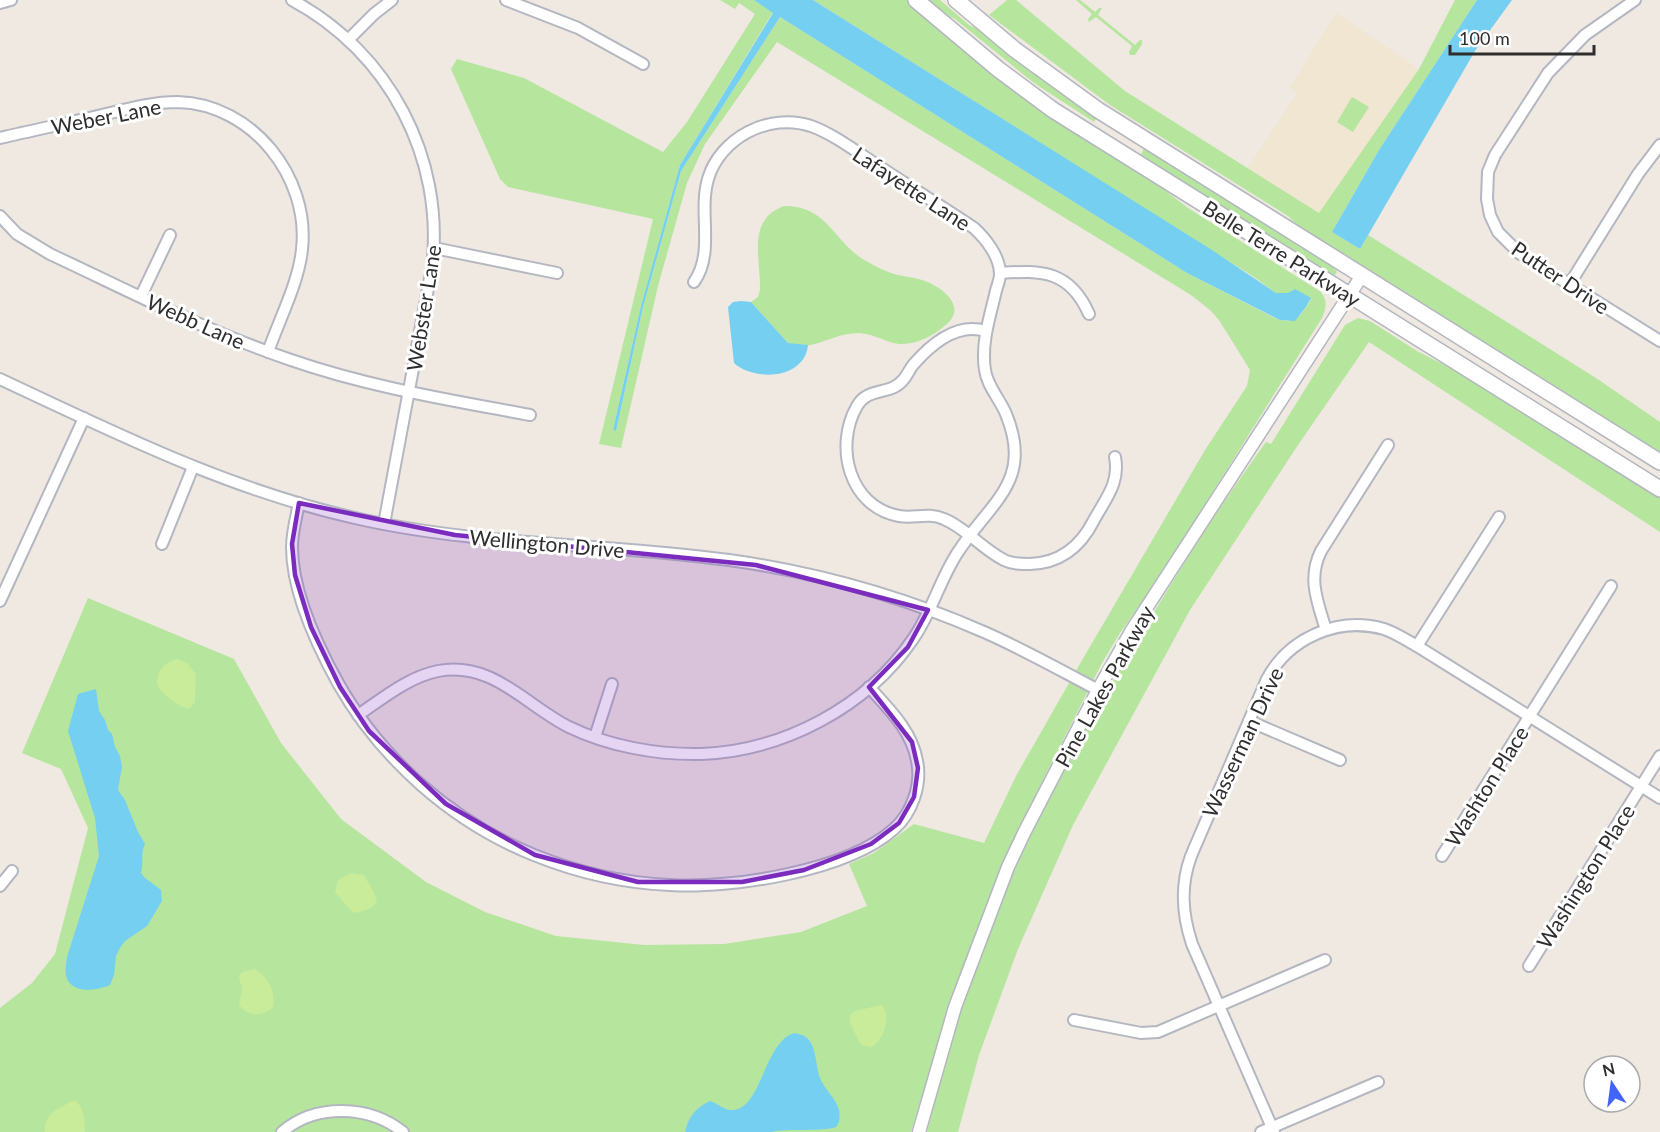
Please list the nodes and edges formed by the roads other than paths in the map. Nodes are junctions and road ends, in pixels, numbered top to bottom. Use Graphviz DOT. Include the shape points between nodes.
graph roads {
  1 [pos="11,0"];
  2 [pos="292,0"];
  3 [pos="393,0"];
  4 [pos="506,0"];
  5 [pos="916,0"];
  6 [pos="956,0"];
  7 [pos="1635,0"];
  8 [pos="0,3"];
  9 [pos="348,40"];
  10 [pos="643,64"];
  11 [pos="0,138"];
  12 [pos="1660,145"];
  13 [pos="0,216"];
  14 [pos="170,235"];
  15 [pos="435,248"];
  16 [pos="557,273"];
  17 [pos="1000,273"];
  18 [pos="1361,277"];
  19 [pos="694,282"];
  20 [pos="1569,285"];
  21 [pos="141,296"];
  22 [pos="1350,296"];
  23 [pos="1089,314"];
  24 [pos="986,331"];
  25 [pos="1660,340"];
  26 [pos="267,352"];
  27 [pos="0,379"];
  28 [pos="409,393"];
  29 [pos="530,415"];
  30 [pos="84,418"];
  31 [pos="1388,445"];
  32 [pos="1115,457"];
  33 [pos="1660,462"];
  34 [pos="193,467"];
  35 [pos="1660,489"];
  36 [pos="299,503"];
  37 [pos="1499,517"];
  38 [pos="384,524"];
  39 [pos="969,536"];
  40 [pos="162,544"];
  41 [pos="1611,586"];
  42 [pos="0,601"];
  43 [pos="928,610"];
  44 [pos="1326,630"];
  45 [pos="1417,646"];
  46 [pos="612,684"];
  47 [pos="869,687"];
  48 [pos="1098,690"];
  49 [pos="358,715"];
  50 [pos="1529,716"];
  51 [pos="1249,721"];
  52 [pos="595,737"];
  53 [pos="1660,756"];
  54 [pos="1340,760"];
  55 [pos="1641,786"];
  56 [pos="1660,798"];
  57 [pos="1443,856"];
  58 [pos="12,871"];
  59 [pos="0,886"];
  60 [pos="1325,960"];
  61 [pos="1529,966"];
  62 [pos="1220,1006"];
  63 [pos="1074,1020"];
  64 [pos="1378,1082"];
  65 [pos="1269,1131"];
  66 [pos="282,1132"];
  67 [pos="403,1132"];
  68 [pos="919,1132"];
  1 -- 8 [label="street"];
  2 -- 9 [label="street, Webster Lane"];
  3 -- 9 [label="street"];
  4 -- 10 [label="street" via="578,28"];
  5 -- 22 [label="main road, Belle Terre Parkway" via="1053,110"];
  6 -- 18 [label="main road, Belle Terre Parkway" via="1014,49 1098,110"];
  7 -- 20 [label="street, Putter Drive" via="1585,35 1548,73 1500,146 1488,172 1488,206 1498,232 1520,253"];
  9 -- 15 [label="street, Webster Lane" via="384,80 413,131 431,192"];
  11 -- 26 [label="street, Weber Lane" via="166,102 210,108 250,129 290,177 303,230 298,269"];
  12 -- 20 [label="street"];
  13 -- 21 [label="street, Webb Lane" via="36,247"];
  14 -- 21 [label="street"];
  15 -- 16 [label="street"];
  15 -- 28 [label="street, Webster Lane"];
  17 -- 19 [label="street, Lafayette Lane" via="988,243 974,228 828,134 788,123 764,126 745,134 726,148 712,168 704,199 704,264"];
  17 -- 23 [label="street" via="1030,272 1060,279 1076,291"];
  17 -- 24 [label="street"];
  18 -- 22 [label="street, Pine Lakes Parkway"];
  18 -- 33 [label="main road, Belle Terre Parkway"];
  20 -- 25 [label="street, Putter Drive"];
  21 -- 26 [label="street, Webb Lane"];
  22 -- 35 [label="main road, Belle Terre Parkway"];
  22 -- 48 [label="street, Pine Lakes Parkway" via="1132,630"];
  24 -- 39 [label="street" via="985,372 1007,417 1014,464 1005,492"];
  24 -- 39 [label="street" via="969,328 951,334 924,353 897,386 864,397 856,407 845,445 854,482 878,507 898,516 936,516"];
  26 -- 28 [label="street, Webb Lane"];
  27 -- 30 [label="street, Wellington Drive"];
  28 -- 29 [label="street, Webb Lane"];
  28 -- 38 [label="street, Webster Lane"];
  30 -- 34 [label="street, Wellington Drive"];
  30 -- 42 [label="street"];
  31 -- 44 [label="street" via="1315,564 1314,588"];
  32 -- 39 [label="street" via="1115,480 1090,529 1059,558 1045,563 1012,563"];
  34 -- 36 [label="street, Wellington Drive"];
  34 -- 40 [label="street"];
  36 -- 38 [label="street, Wellington Drive"];
  36 -- 49 [label="street" via="292,544 295,575 318,644"];
  37 -- 45 [label="street"];
  38 -- 43 [label="street, Wellington Drive" via="455,535 731,560 832,581"];
  39 -- 43 [label="street"];
  41 -- 50 [label="street, Washton Place"];
  43 -- 47 [label="street" via="908,647"];
  43 -- 48 [label="street, Wellington Drive" via="986,632"];
  44 -- 45 [label="street, Wasserman Drive" via="1375,627"];
  44 -- 51 [label="street, Wasserman Drive" via="1298,643 1277,663"];
  45 -- 50 [label="street, Wasserman Drive"];
  46 -- 52 [label="street"];
  47 -- 49 [label="street" via="907,734 917,759 919,776 914,797 899,823 871,844 820,865 774,877 710,885 669,885 616,878 570,868 520,849 476,826 438,798 394,759"];
  47 -- 52 [label="street" via="812,725 749,747 707,753 666,752"];
  48 -- 68 [label="street, Pine Lakes Parkway" via="1024,833 991,909 955,1006"];
  49 -- 52 [label="street" via="420,676 458,669 495,679 558,721"];
  50 -- 55 [label="street, Wasserman Drive"];
  50 -- 57 [label="street, Washton Place"];
  51 -- 54 [label="street"];
  51 -- 62 [label="street, Wasserman Drive" via="1193,849 1184,887 1186,927"];
  53 -- 55 [label="street, Washington Place"];
  55 -- 56 [label="street, Wasserman Drive"];
  55 -- 61 [label="street, Washington Place"];
  58 -- 59 [label="street"];
  60 -- 62 [label="street"];
  62 -- 63 [label="street" via="1149,1034"];
  62 -- 65 [label="street, Wasserman Drive"];
  64 -- 65 [label="street"];
  66 -- 67 [label="street" via="309,1117 344,1111 380,1118"];
}
